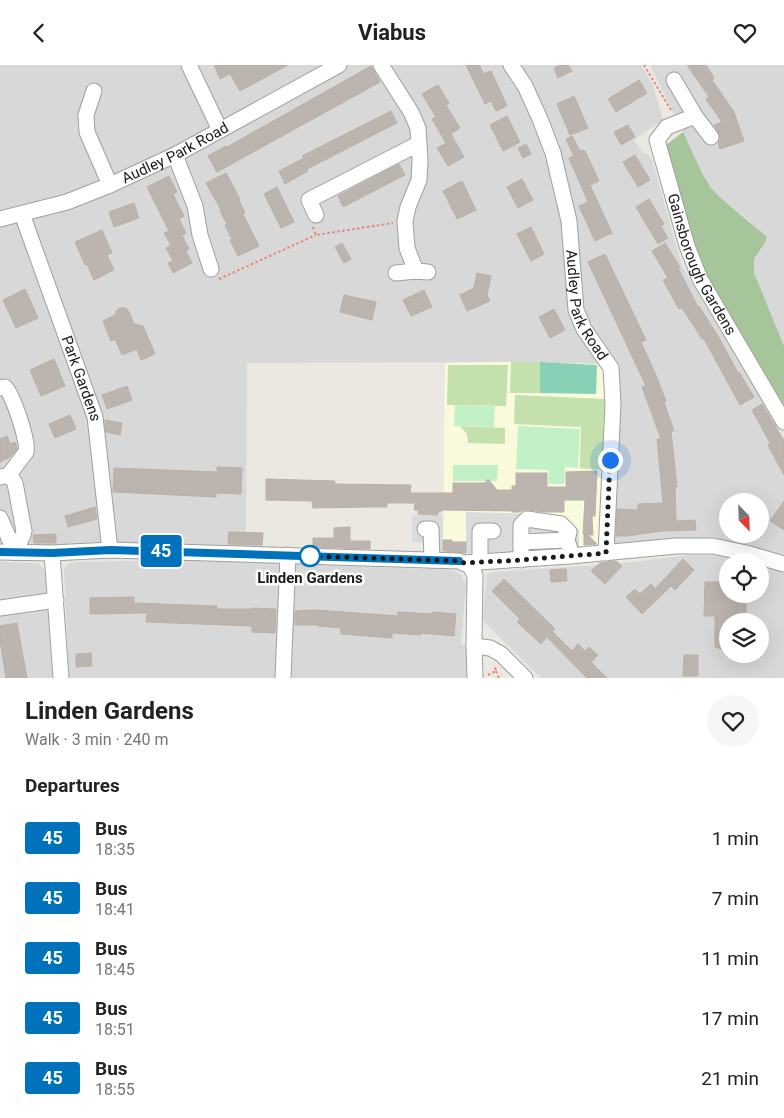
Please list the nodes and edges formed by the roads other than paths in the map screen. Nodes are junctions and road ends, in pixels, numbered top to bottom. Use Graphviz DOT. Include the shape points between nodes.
graph roads {
  1 [pos="189,65"];
  2 [pos="381,65"];
  3 [pos="511,65"];
  4 [pos="333,67"];
  5 [pos="674,81"];
  6 [pos="94,91"];
  7 [pos="695,115"];
  8 [pos="220,130"];
  9 [pos="711,137"];
  10 [pos="418,144"];
  11 [pos="175,155"];
  12 [pos="110,185"];
  13 [pos="22,214"];
  14 [pos="316,215"];
  15 [pos="0,219"];
  16 [pos="211,268"];
  17 [pos="396,273"];
  18 [pos="0,388"];
  19 [pos="784,422"];
  20 [pos="4,477"];
  21 [pos="0,518"];
  22 [pos="425,529"];
  23 [pos="494,531"];
  24 [pos="567,540"];
  25 [pos="521,542"];
  26 [pos="110,550"];
  27 [pos="8,552"];
  28 [pos="52,553"];
  29 [pos="606,553"];
  30 [pos="288,555"];
  31 [pos="570,556"];
  32 [pos="432,560"];
  33 [pos="521,560"];
  34 [pos="461,562"];
  35 [pos="480,562"];
  36 [pos="784,564"];
  37 [pos="56,600"];
  38 [pos="0,608"];
  39 [pos="474,646"];
  40 [pos="482,676"];
  41 [pos="61,678"];
  42 [pos="284,678"];
  43 [pos="525,678"];
  1 -- 8 [label="street"];
  2 -- 10 [label="street" via="411,112 418,128"];
  3 -- 29 [label="street, Audley Park Road" via="525,86 553,153 569,221 576,310 584,329 611,368 613,404"];
  4 -- 8 [label="street, Audley Park Road"];
  5 -- 7 [label="street"];
  6 -- 12 [label="street" via="86,115 87,132"];
  7 -- 9 [label="street"];
  7 -- 19 [label="street, Gainsborough Gardens" via="667,127 656,140 700,279"];
  8 -- 11 [label="street, Audley Park Road"];
  10 -- 14 [label="street" via="308,201"];
  10 -- 17 [label="street" via="419,179 405,221 407,248 422,271"];
  11 -- 12 [label="street, Audley Park Road"];
  11 -- 16 [label="street" via="194,206"];
  12 -- 13 [label="street, Audley Park Road" via="67,202"];
  13 -- 15 [label="street, Audley Park Road"];
  13 -- 26 [label="street, Park Gardens" via="95,417"];
  18 -- 20 [label="street" via="5,387 12,397 27,448"];
  20 -- 27 [label="street" via="12,478 15,483 24,526 24,535"];
  21 -- 27 [label="street"];
  22 -- 32 [label="street" via="431,529"];
  23 -- 35 [label="street" via="480,531"];
  24 -- 25 [label="street"];
  24 -- 25 [label="street" via="569,531 561,524 527,519 521,525"];
  24 -- 31 [label="street"];
  25 -- 33 [label="street"];
  26 -- 28 [label="street"];
  26 -- 30 [label="street"];
  27 -- 28 [label="street"];
  28 -- 37 [label="street"];
  29 -- 31 [label="street"];
  29 -- 36 [label="street" via="676,546 713,547"];
  30 -- 32 [label="street"];
  30 -- 42 [label="street"];
  31 -- 33 [label="street"];
  32 -- 34 [label="street"];
  33 -- 35 [label="street"];
  34 -- 35 [label="street"];
  34 -- 39 [label="street" via="470,566 475,575"];
  37 -- 38 [label="street"];
  37 -- 41 [label="street"];
  39 -- 40 [label="street"];
  39 -- 43 [label="street" via="490,648 501,654"];
}
